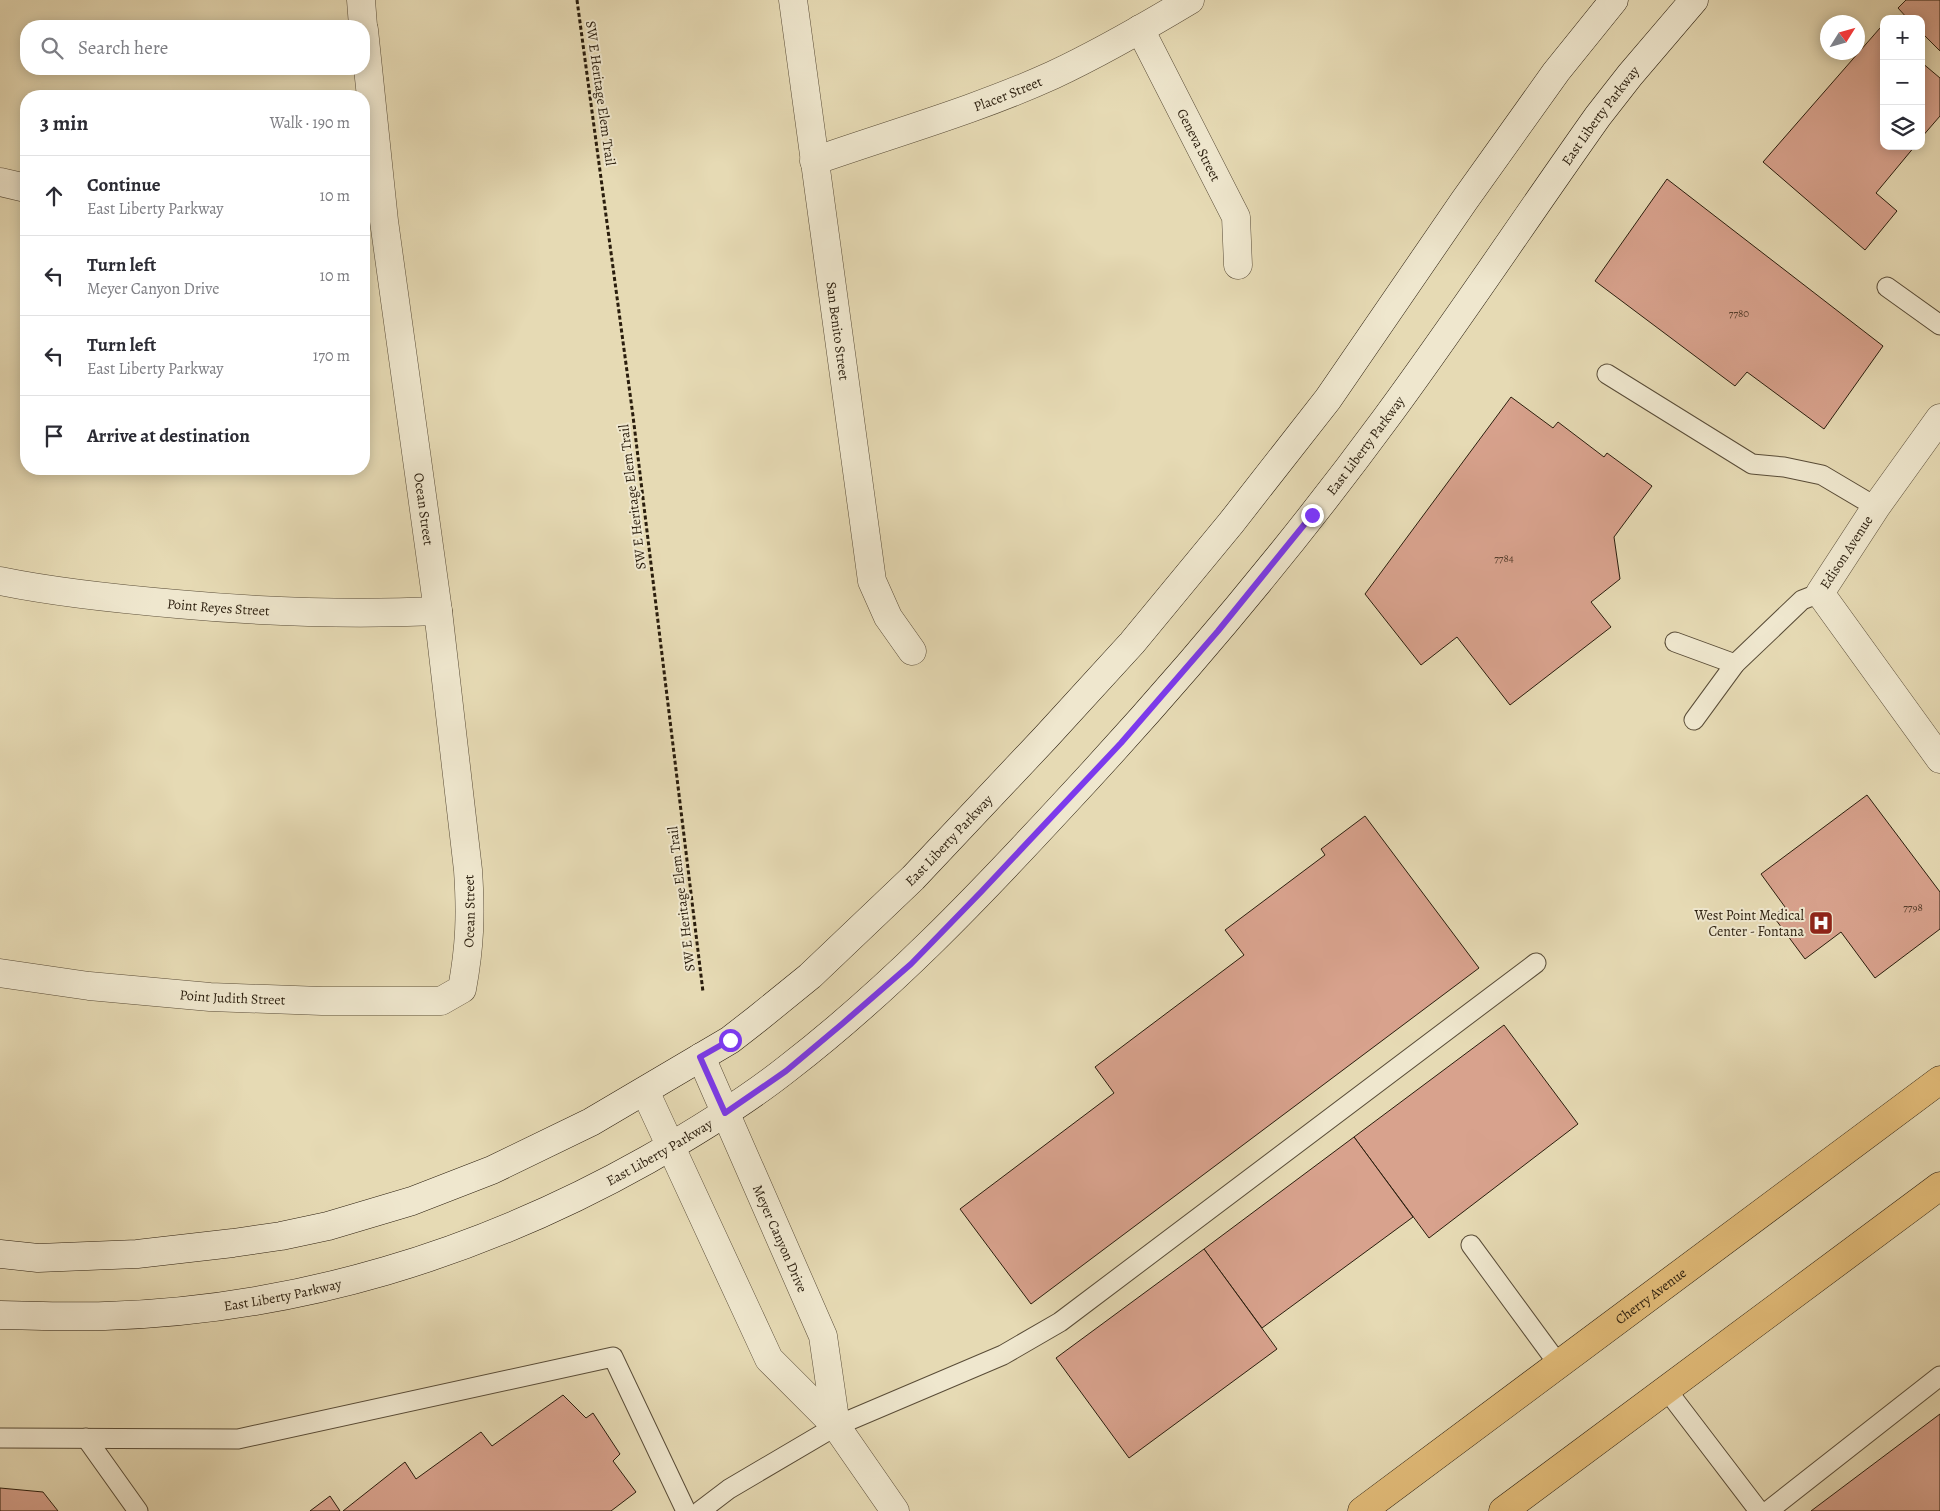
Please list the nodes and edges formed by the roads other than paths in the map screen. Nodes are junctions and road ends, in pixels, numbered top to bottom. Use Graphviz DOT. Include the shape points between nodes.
graph roads {
  1 [pos="361,0"];
  2 [pos="793,0"];
  3 [pos="1190,0"];
  4 [pos="1614,0"];
  5 [pos="1694,0"];
  6 [pos="363,20"];
  7 [pos="1140,29"];
  8 [pos="366,75"];
  9 [pos="367,90"];
  10 [pos="370,144"];
  11 [pos="814,161"];
  12 [pos="0,182"];
  13 [pos="20,187"];
  14 [pos="374,222"];
  15 [pos="1238,265"];
  16 [pos="1887,288"];
  17 [pos="1940,326"];
  18 [pos="1607,374"];
  19 [pos="1940,418"];
  20 [pos="1876,507"];
  21 [pos="0,581"];
  22 [pos="1820,593"];
  23 [pos="438,610"];
  24 [pos="1675,642"];
  25 [pos="912,651"];
  26 [pos="1735,664"];
  27 [pos="1694,720"];
  28 [pos="1936,747"];
  29 [pos="1536,963"];
  30 [pos="0,973"];
  31 [pos="462,989"];
  32 [pos="700,1057"];
  33 [pos="1940,1080"];
  34 [pos="645,1091"];
  35 [pos="725,1113"];
  36 [pos="670,1146"];
  37 [pos="1940,1186"];
  38 [pos="1472,1245"];
  39 [pos="0,1254"];
  40 [pos="0,1315"];
  41 [pos="1558,1365"];
  42 [pos="1940,1376"];
  43 [pos="1666,1389"];
  44 [pos="836,1426"];
  45 [pos="0,1438"];
  46 [pos="86,1438"];
  47 [pos="138,1511"];
  48 [pos="686,1511"];
  49 [pos="700,1511"];
  50 [pos="895,1511"];
  51 [pos="1362,1511"];
  52 [pos="1503,1511"];
  53 [pos="1759,1511"];
  54 [pos="1768,1511"];
  1 -- 6 [label="street, Ocean Street"];
  2 -- 11 [label="street, San Benito Street"];
  3 -- 7 [label="street, Placer Street"];
  4 -- 32 [label="street, East Liberty Parkway" via="1556,72 1328,399 1132,643 1046,738 876,914 810,976 730,1040"];
  5 -- 35 [label="street, East Liberty Parkway" via="1598,116 1435,350 1312,515 1121,743 911,964 786,1071"];
  7 -- 11 [label="street, Placer Street" via="1053,74 993,99"];
  7 -- 15 [label="street, Geneva Street" via="1236,217"];
  8 -- 9 [label="street, Ocean Street"];
  10 -- 14 [label="street, Ocean Street"];
  11 -- 25 [label="street, San Benito Street" via="872,581 888,617"];
  12 -- 13 [label="street"];
  14 -- 23 [label="street, Ocean Street"];
  16 -- 17 [label="lane"];
  18 -- 20 [label="lane" via="1752,464 1822,475"];
  19 -- 20 [label="street, Edison Avenue"];
  20 -- 22 [label="street, Edison Avenue"];
  21 -- 23 [label="street, Point Reyes Street" via="132,600 234,609 318,613"];
  22 -- 26 [label="lane" via="1802,600"];
  22 -- 28 [label="street, Edison Avenue"];
  23 -- 31 [label="street, Ocean Street" via="471,908 469,950"];
  24 -- 26 [label="lane"];
  26 -- 27 [label="lane"];
  29 -- 44 [label="lane" via="1060,1322 1003,1355"];
  30 -- 31 [label="street, Point Judith Street" via="89,986 210,997 322,1001 441,1001"];
  32 -- 34 [label="street, East Liberty Parkway"];
  32 -- 35 [label="street, Meyer Canyon Drive"];
  33 -- 41 [label="main road, Cherry Avenue"];
  34 -- 36 [label="street, Meyer Canyon Drive"];
  34 -- 39 [label="street, East Liberty Parkway" via="567,1135 492,1170 412,1201 328,1226 281,1236 137,1254 38,1258"];
  35 -- 36 [label="street, East Liberty Parkway"];
  35 -- 44 [label="street, Meyer Canyon Drive" via="823,1336"];
  36 -- 40 [label="street, East Liberty Parkway" via="583,1194 510,1228 380,1274 323,1288 215,1307 108,1316"];
  36 -- 44 [label="street, Meyer Canyon Drive" via="769,1359"];
  37 -- 43 [label="main road"];
  38 -- 41 [label="lane"];
  41 -- 51 [label="main road, Cherry Avenue"];
  42 -- 54 [label="lane"];
  43 -- 52 [label="main road"];
  43 -- 53 [label="lane"];
  44 -- 49 [label="lane"];
  44 -- 50 [label="street, Meyer Canyon Drive"];
  45 -- 46 [label="lane"];
  46 -- 47 [label="lane"];
  46 -- 48 [label="lane" via="238,1439 613,1357"];
}
